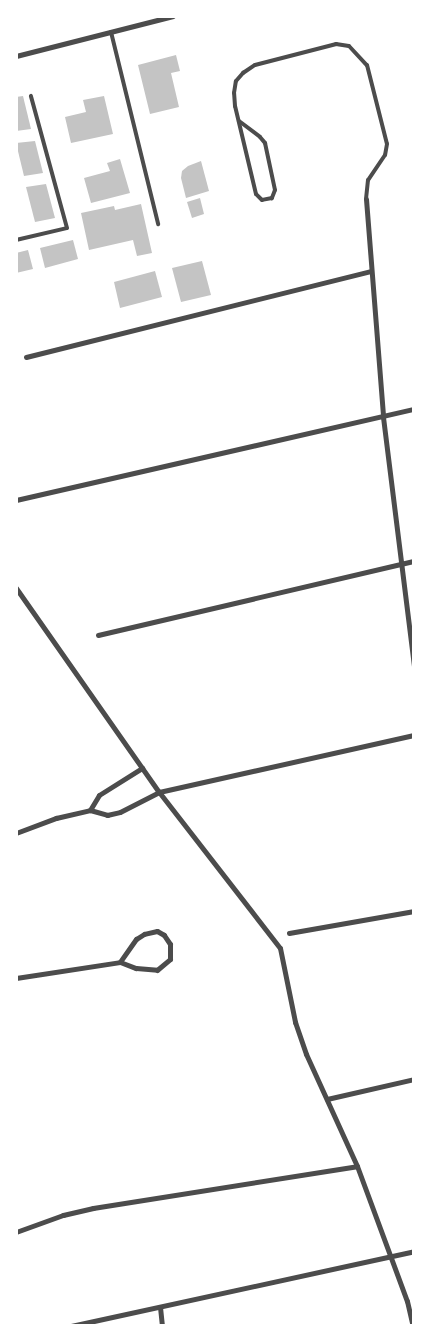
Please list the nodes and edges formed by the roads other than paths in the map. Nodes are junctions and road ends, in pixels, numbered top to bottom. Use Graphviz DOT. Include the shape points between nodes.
graph roads {
  1 [pos="173,16"];
  2 [pos="150,19"];
  3 [pos="112,32"];
  4 [pos="16,56"];
  5 [pos="31,96"];
  6 [pos="239,121"];
  7 [pos="366,199"];
  8 [pos="158,224"];
  9 [pos="16,240"];
  10 [pos="370,271"];
  11 [pos="26,357"];
  12 [pos="414,409"];
  13 [pos="382,417"];
  14 [pos="16,500"];
  15 [pos="414,561"];
  16 [pos="401,564"];
  17 [pos="16,588"];
  18 [pos="98,635"];
  19 [pos="414,666"];
  20 [pos="414,735"];
  21 [pos="142,768"];
  22 [pos="159,792"];
  23 [pos="90,810"];
  24 [pos="16,833"];
  25 [pos="414,911"];
  26 [pos="289,933"];
  27 [pos="120,962"];
  28 [pos="16,978"];
  29 [pos="414,1079"];
  30 [pos="327,1099"];
  31 [pos="356,1166"];
  32 [pos="16,1232"];
  33 [pos="414,1251"];
  34 [pos="391,1257"];
  35 [pos="160,1307"];
  36 [pos="71,1326"];
  37 [pos="162,1326"];
  38 [pos="413,1326"];
  1 -- 2 [label="street"];
  2 -- 3 [label="street"];
  3 -- 4 [label="street"];
  3 -- 8 [label="lane"];
  5 -- 9 [label="lane" via="67,228"];
  6 -- 6 [label="lane" via="265,143 275,190 272,198 262,200 256,194"];
  6 -- 7 [label="lane" via="234,93 236,81 243,73 255,65 336,44 349,46 367,65 387,144 385,155 368,180"];
  7 -- 10 [label="street"];
  10 -- 11 [label="street"];
  10 -- 13 [label="street"];
  12 -- 13 [label="street"];
  13 -- 14 [label="street"];
  13 -- 16 [label="street"];
  15 -- 16 [label="street"];
  16 -- 18 [label="street"];
  16 -- 19 [label="street"];
  17 -- 21 [label="street"];
  20 -- 22 [label="street"];
  21 -- 22 [label="street"];
  21 -- 23 [label="street" via="99,795"];
  22 -- 23 [label="street" via="120,812 107,815"];
  22 -- 30 [label="street" via="280,948 295,1022"];
  23 -- 24 [label="street"];
  25 -- 26 [label="street"];
  27 -- 27 [label="street" via="136,939 144,934 157,931 170,944 170,959 157,970"];
  27 -- 28 [label="street"];
  29 -- 30 [label="street"];
  30 -- 31 [label="street"];
  31 -- 32 [label="street" via="93,1208"];
  31 -- 34 [label="street"];
  33 -- 34 [label="street"];
  34 -- 35 [label="street"];
  34 -- 38 [label="street"];
  35 -- 36 [label="street"];
  35 -- 37 [label="street"];
}
